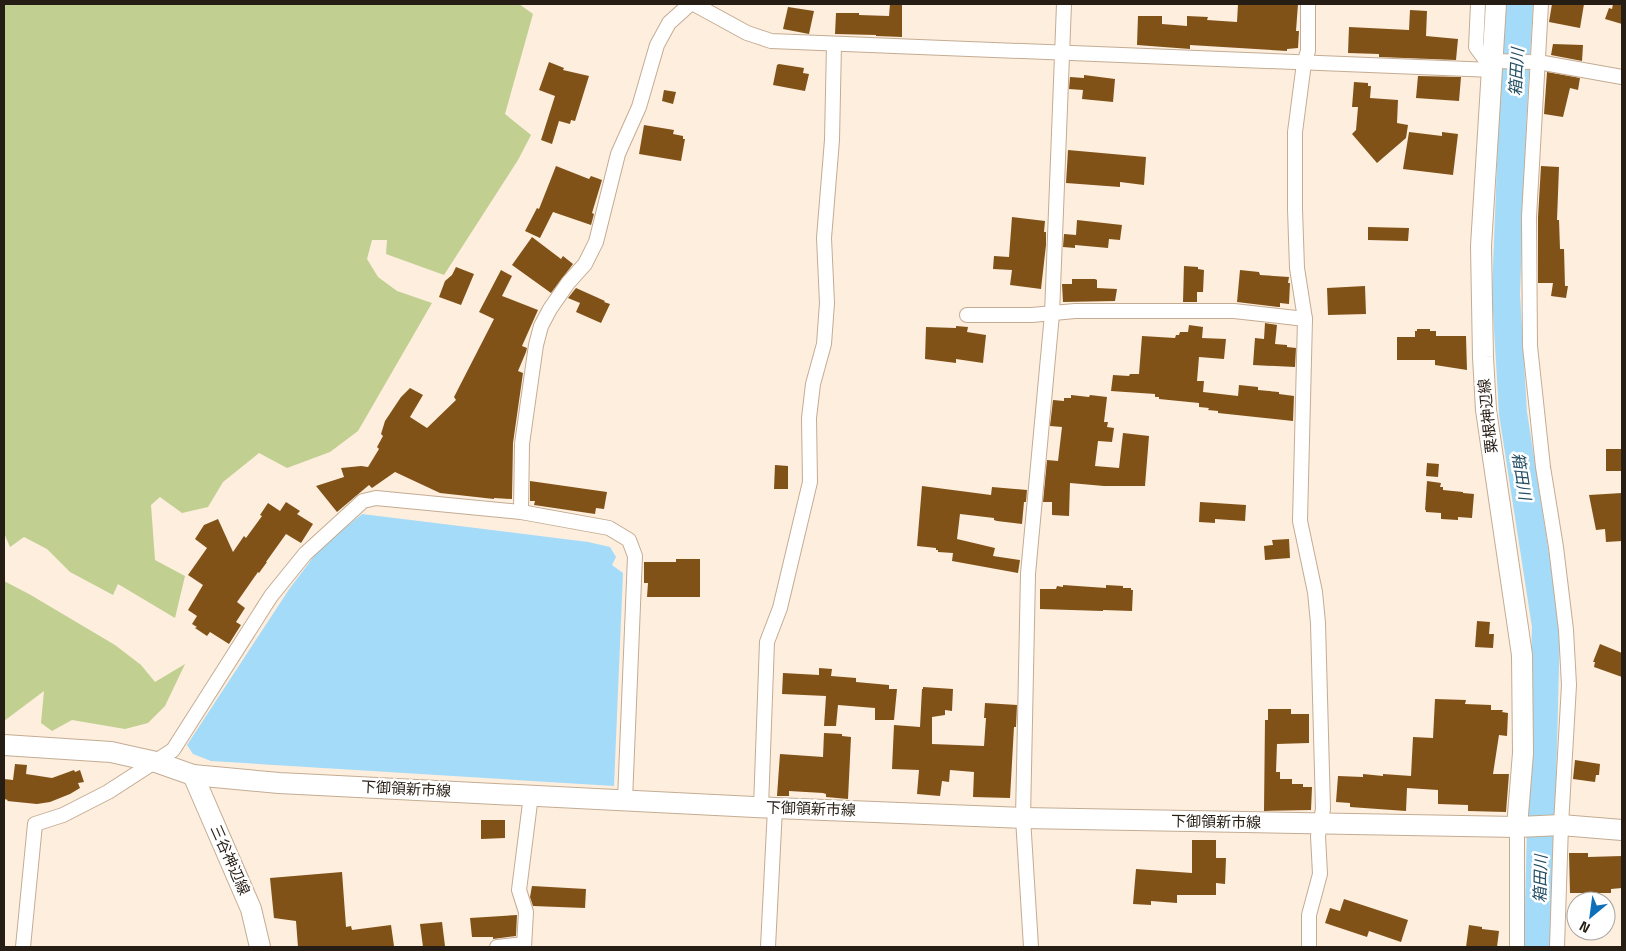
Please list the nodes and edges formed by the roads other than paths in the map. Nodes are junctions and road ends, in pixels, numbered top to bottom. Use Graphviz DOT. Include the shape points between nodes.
graph roads {
  1 [pos="692,4"];
  2 [pos="1064,4"];
  3 [pos="1308,4"];
  4 [pos="1478,4"];
  5 [pos="1496,4"];
  6 [pos="1541,4"];
  7 [pos="834,44"];
  8 [pos="1061,53"];
  9 [pos="1538,62"];
  10 [pos="1304,63"];
  11 [pos="1493,66"];
  12 [pos="1622,77"];
  13 [pos="967,314"];
  14 [pos="1052,314"];
  15 [pos="1305,319"];
  16 [pos="521,512"];
  17 [pos="4,745"];
  18 [pos="156,762"];
  19 [pos="193,775"];
  20 [pos="531,796"];
  21 [pos="626,800"];
  22 [pos="768,807"];
  23 [pos="1023,818"];
  24 [pos="1321,824"];
  25 [pos="1558,826"];
  26 [pos="1523,827"];
  27 [pos="1622,830"];
  28 [pos="524,946"];
  29 [pos="24,947"];
  30 [pos="260,947"];
  31 [pos="498,947"];
  32 [pos="768,947"];
  33 [pos="1031,947"];
  34 [pos="1309,947"];
  35 [pos="1518,947"];
  36 [pos="1557,947"];
  1 -- 7 [label="street" via="747,33 771,41"];
  1 -- 16 [label="street" via="669,23 657,45 639,107 618,154 596,242 585,264 568,283 541,326 522,444"];
  2 -- 8 [label="street"];
  3 -- 10 [label="street" via="1308,51"];
  4 -- 11 [label="street" via="1476,47"];
  5 -- 11 [label="main road, 粟根神辺線"];
  6 -- 9 [label="street"];
  7 -- 8 [label="street"];
  7 -- 22 [label="street" via="832,140 824,238 827,303 824,344 808,418 810,482 780,608 768,642"];
  8 -- 10 [label="street"];
  8 -- 14 [label="street"];
  9 -- 11 [label="street"];
  9 -- 12 [label="street"];
  9 -- 25 [label="street" via="1529,217 1530,346 1566,630 1569,685"];
  10 -- 11 [label="street"];
  10 -- 15 [label="street" via="1295,132 1295,209 1297,268"];
  11 -- 26 [label="main road, 粟根神辺線" via="1480,246 1483,357 1486,410 1522,655"];
  13 -- 14 [label="street"];
  14 -- 15 [label="street" via="1234,310"];
  14 -- 23 [label="street" via="1028,574"];
  15 -- 24 [label="street" via="1300,521 1318,622"];
  16 -- 18 [label="street" via="376,498 363,501 305,554 271,596 173,750"];
  16 -- 21 [label="street" via="609,528 629,540 635,556"];
  17 -- 18 [label="main road, 下御領新市線" via="111,752"];
  18 -- 19 [label="main road, 下御領新市線"];
  18 -- 29 [label="street" via="108,792 63,815 35,824"];
  19 -- 20 [label="main road, 下御領新市線" via="279,783"];
  19 -- 30 [label="main road, 三谷神辺線" via="251,909"];
  20 -- 21 [label="main road, 下御領新市線"];
  20 -- 28 [label="street" via="519,890 526,912"];
  21 -- 22 [label="main road, 下御領新市線"];
  22 -- 23 [label="main road, 下御領新市線"];
  22 -- 32 [label="street"];
  23 -- 24 [label="main road, 下御領新市線"];
  23 -- 33 [label="street"];
  24 -- 26 [label="main road, 下御領新市線"];
  24 -- 34 [label="street" via="1318,836 1320,874 1309,915"];
  25 -- 26 [label="main road, 下御領新市線"];
  25 -- 27 [label="main road, 下御領新市線"];
  25 -- 36 [label="street"];
  26 -- 35 [label="street"];
  28 -- 31 [label="street"];
}
